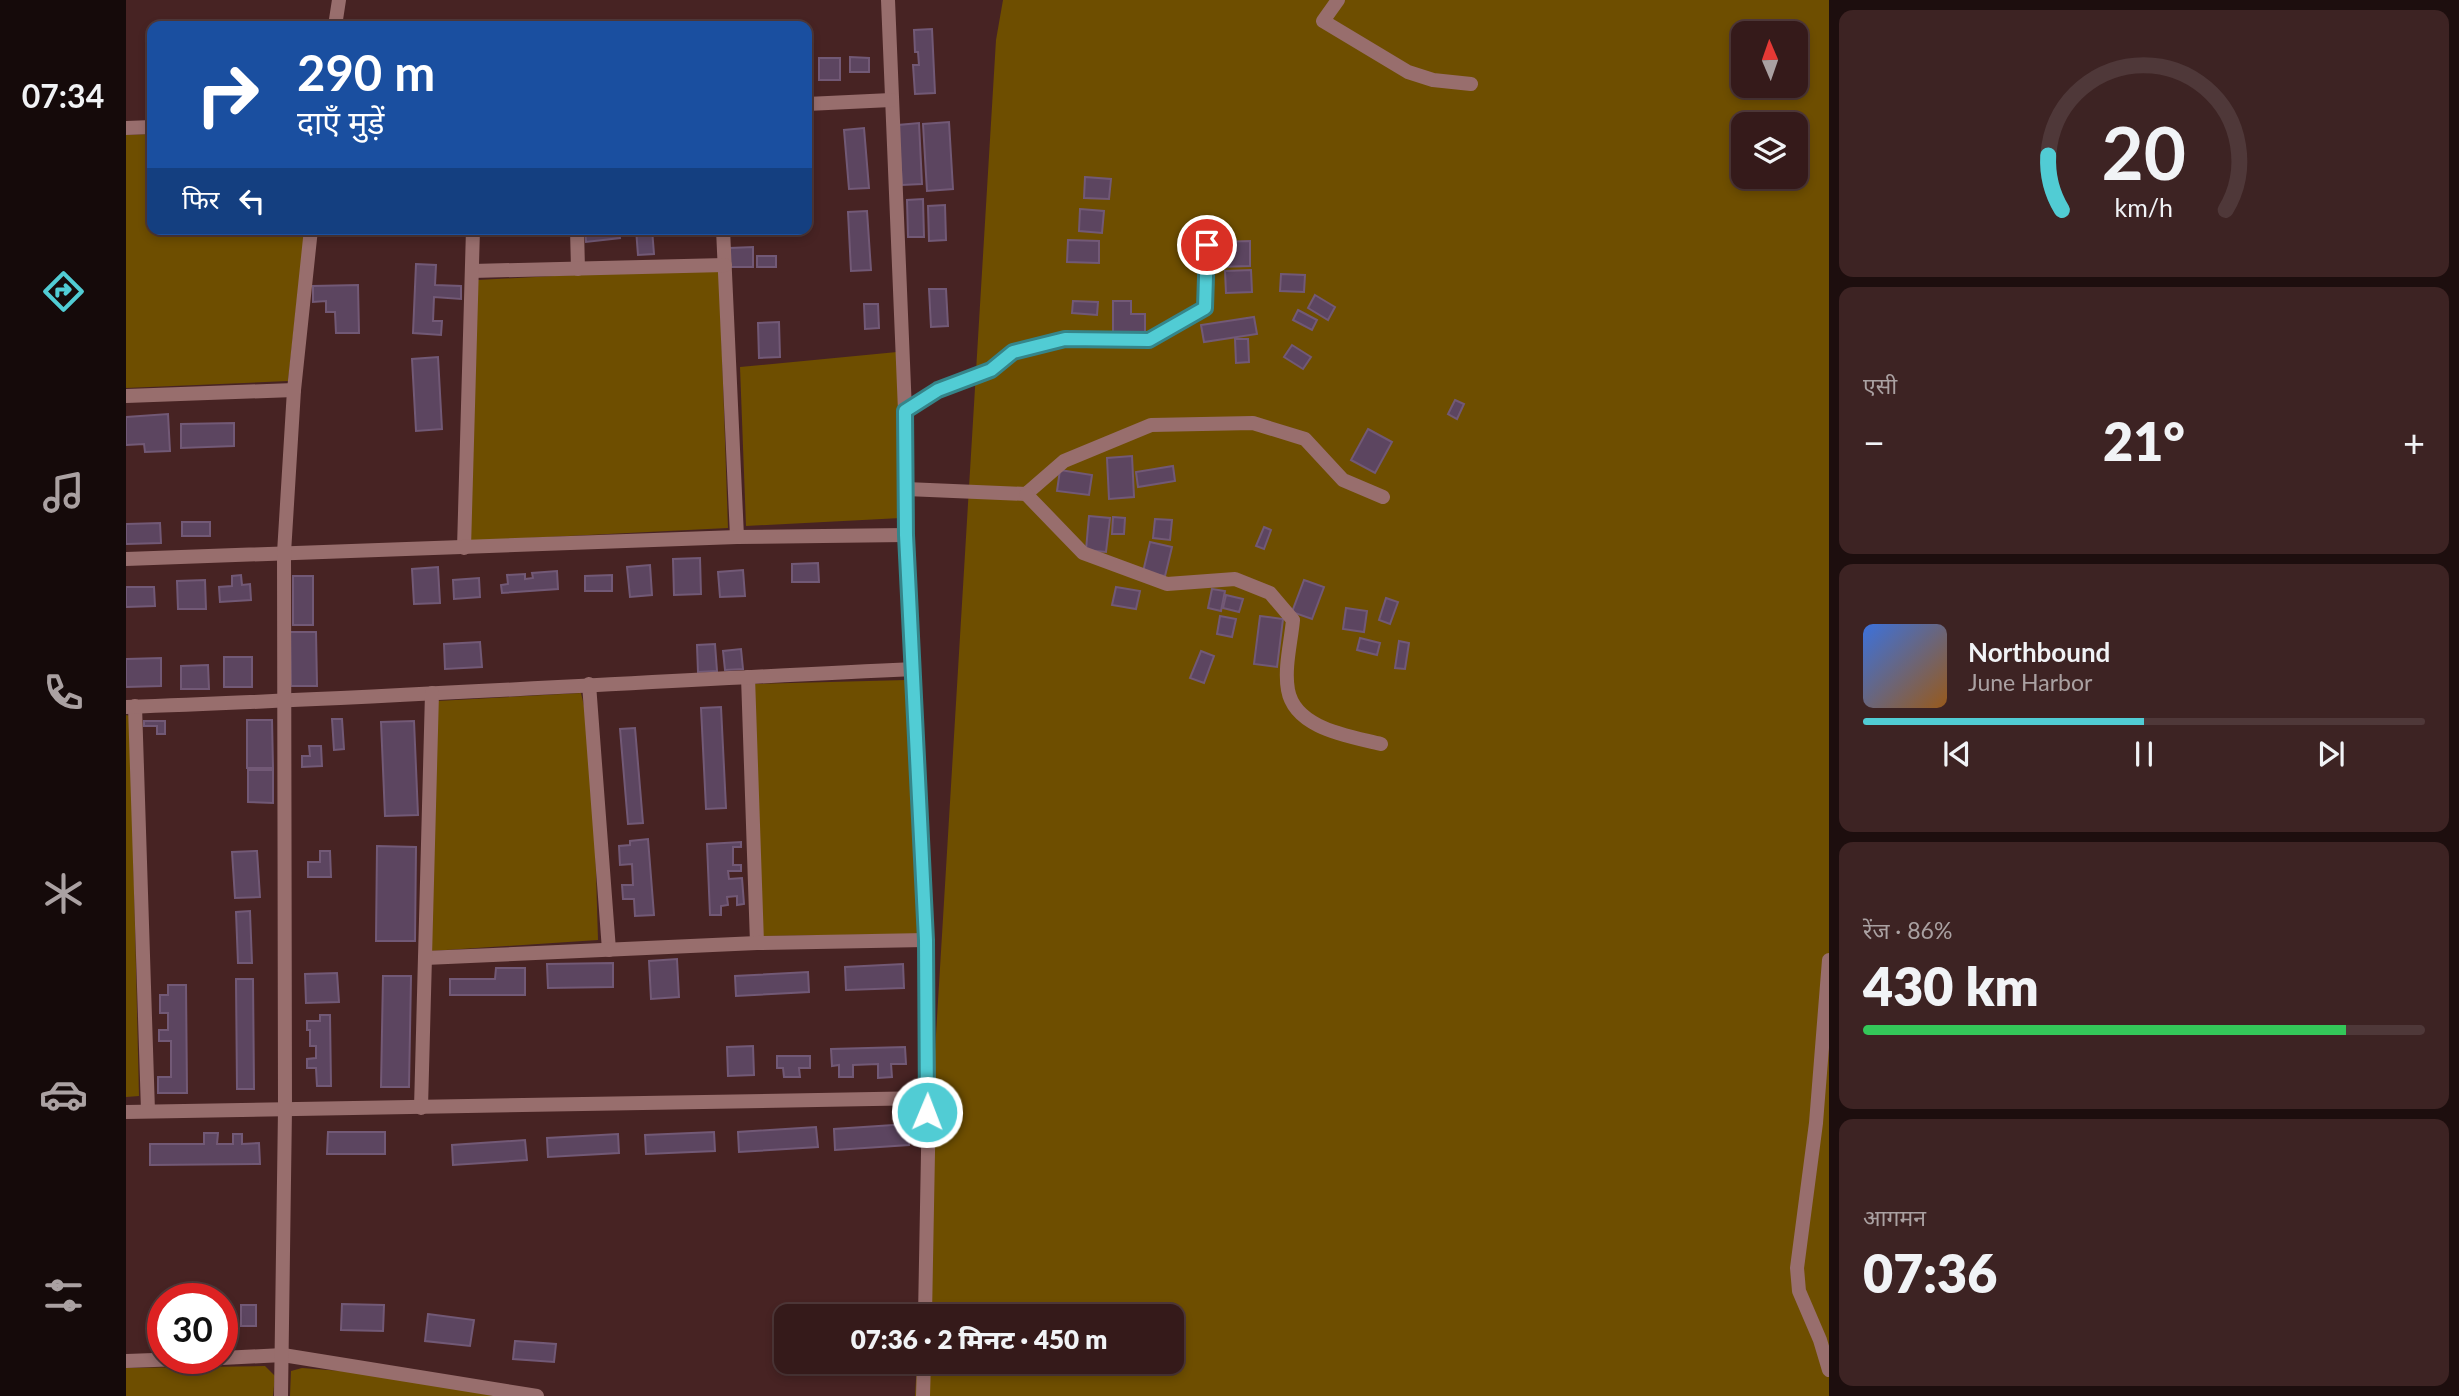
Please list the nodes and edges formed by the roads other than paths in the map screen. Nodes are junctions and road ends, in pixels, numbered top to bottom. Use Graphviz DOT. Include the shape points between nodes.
graph roads {
  1 [pos="339,0"];
  2 [pos="888,0"];
  3 [pos="1338,0"];
  4 [pos="336,21"];
  5 [pos="1471,84"];
  6 [pos="891,100"];
  7 [pos="812,104"];
  8 [pos="147,127"];
  9 [pos="126,128"];
  10 [pos="310,235"];
  11 [pos="473,235"];
  12 [pos="577,235"];
  13 [pos="723,235"];
  14 [pos="1207,245"];
  15 [pos="725,265"];
  16 [pos="578,269"];
  17 [pos="472,271"];
  18 [pos="294,390"];
  19 [pos="126,396"];
  20 [pos="905,411"];
  21 [pos="906,489"];
  22 [pos="1026,494"];
  23 [pos="1382,497"];
  24 [pos="906,535"];
  25 [pos="737,537"];
  26 [pos="464,548"];
  27 [pos="284,554"];
  28 [pos="126,559"];
  29 [pos="914,669"];
  30 [pos="748,677"];
  31 [pos="589,684"];
  32 [pos="432,692"];
  33 [pos="284,701"];
  34 [pos="131,707"];
  35 [pos="1381,744"];
  36 [pos="926,940"];
  37 [pos="757,943"];
  38 [pos="609,950"];
  39 [pos="425,958"];
  40 [pos="1829,960"];
  41 [pos="929,1098"];
  42 [pos="421,1108"];
  43 [pos="285,1109"];
  44 [pos="148,1111"];
  45 [pos="126,1112"];
  46 [pos="925,1304"];
  47 [pos="283,1355"];
  48 [pos="238,1356"];
  49 [pos="147,1360"];
  50 [pos="126,1361"];
  51 [pos="1829,1370"];
  52 [pos="924,1374"];
  53 [pos="281,1396"];
  54 [pos="537,1396"];
  55 [pos="923,1396"];
  1 -- 4 [label="street"];
  2 -- 6 [label="street"];
  3 -- 5 [label="street" via="1323,21 1408,72"];
  6 -- 7 [label="street"];
  6 -- 20 [label="street"];
  8 -- 9 [label="street"];
  10 -- 18 [label="street"];
  11 -- 17 [label="street"];
  12 -- 16 [label="street"];
  13 -- 15 [label="street"];
  14 -- 20 [label="street" via="1205,308 1149,340 1065,339 1013,352 991,370 938,390"];
  15 -- 16 [label="street"];
  15 -- 25 [label="street"];
  16 -- 17 [label="street"];
  17 -- 26 [label="street"];
  18 -- 19 [label="street"];
  18 -- 27 [label="street"];
  20 -- 21 [label="street"];
  21 -- 22 [label="street"];
  21 -- 24 [label="street"];
  22 -- 23 [label="street" via="1064,461 1151,425 1253,423 1305,439 1343,480"];
  22 -- 35 [label="street" via="1083,553 1167,584 1235,579 1270,593 1293,620 1288,691 1294,704 1309,721 1327,730"];
  24 -- 25 [label="street"];
  24 -- 29 [label="street"];
  25 -- 26 [label="street"];
  26 -- 27 [label="street"];
  27 -- 28 [label="street"];
  27 -- 33 [label="street"];
  29 -- 30 [label="street"];
  29 -- 36 [label="street"];
  30 -- 31 [label="street"];
  30 -- 37 [label="street"];
  31 -- 32 [label="street"];
  31 -- 38 [label="street"];
  32 -- 33 [label="street"];
  32 -- 39 [label="street"];
  33 -- 34 [label="street"];
  33 -- 43 [label="street"];
  34 -- 44 [label="street"];
  36 -- 37 [label="street"];
  36 -- 41 [label="street"];
  37 -- 38 [label="street"];
  38 -- 39 [label="street"];
  39 -- 42 [label="street"];
  40 -- 51 [label="street" via="1816,1123 1797,1268 1799,1291"];
  41 -- 42 [label="street"];
  41 -- 46 [label="street"];
  42 -- 43 [label="street"];
  43 -- 44 [label="street"];
  43 -- 47 [label="street"];
  44 -- 45 [label="street"];
  47 -- 48 [label="street"];
  47 -- 53 [label="street"];
  47 -- 54 [label="street"];
  49 -- 50 [label="street"];
  52 -- 55 [label="street"];
}
